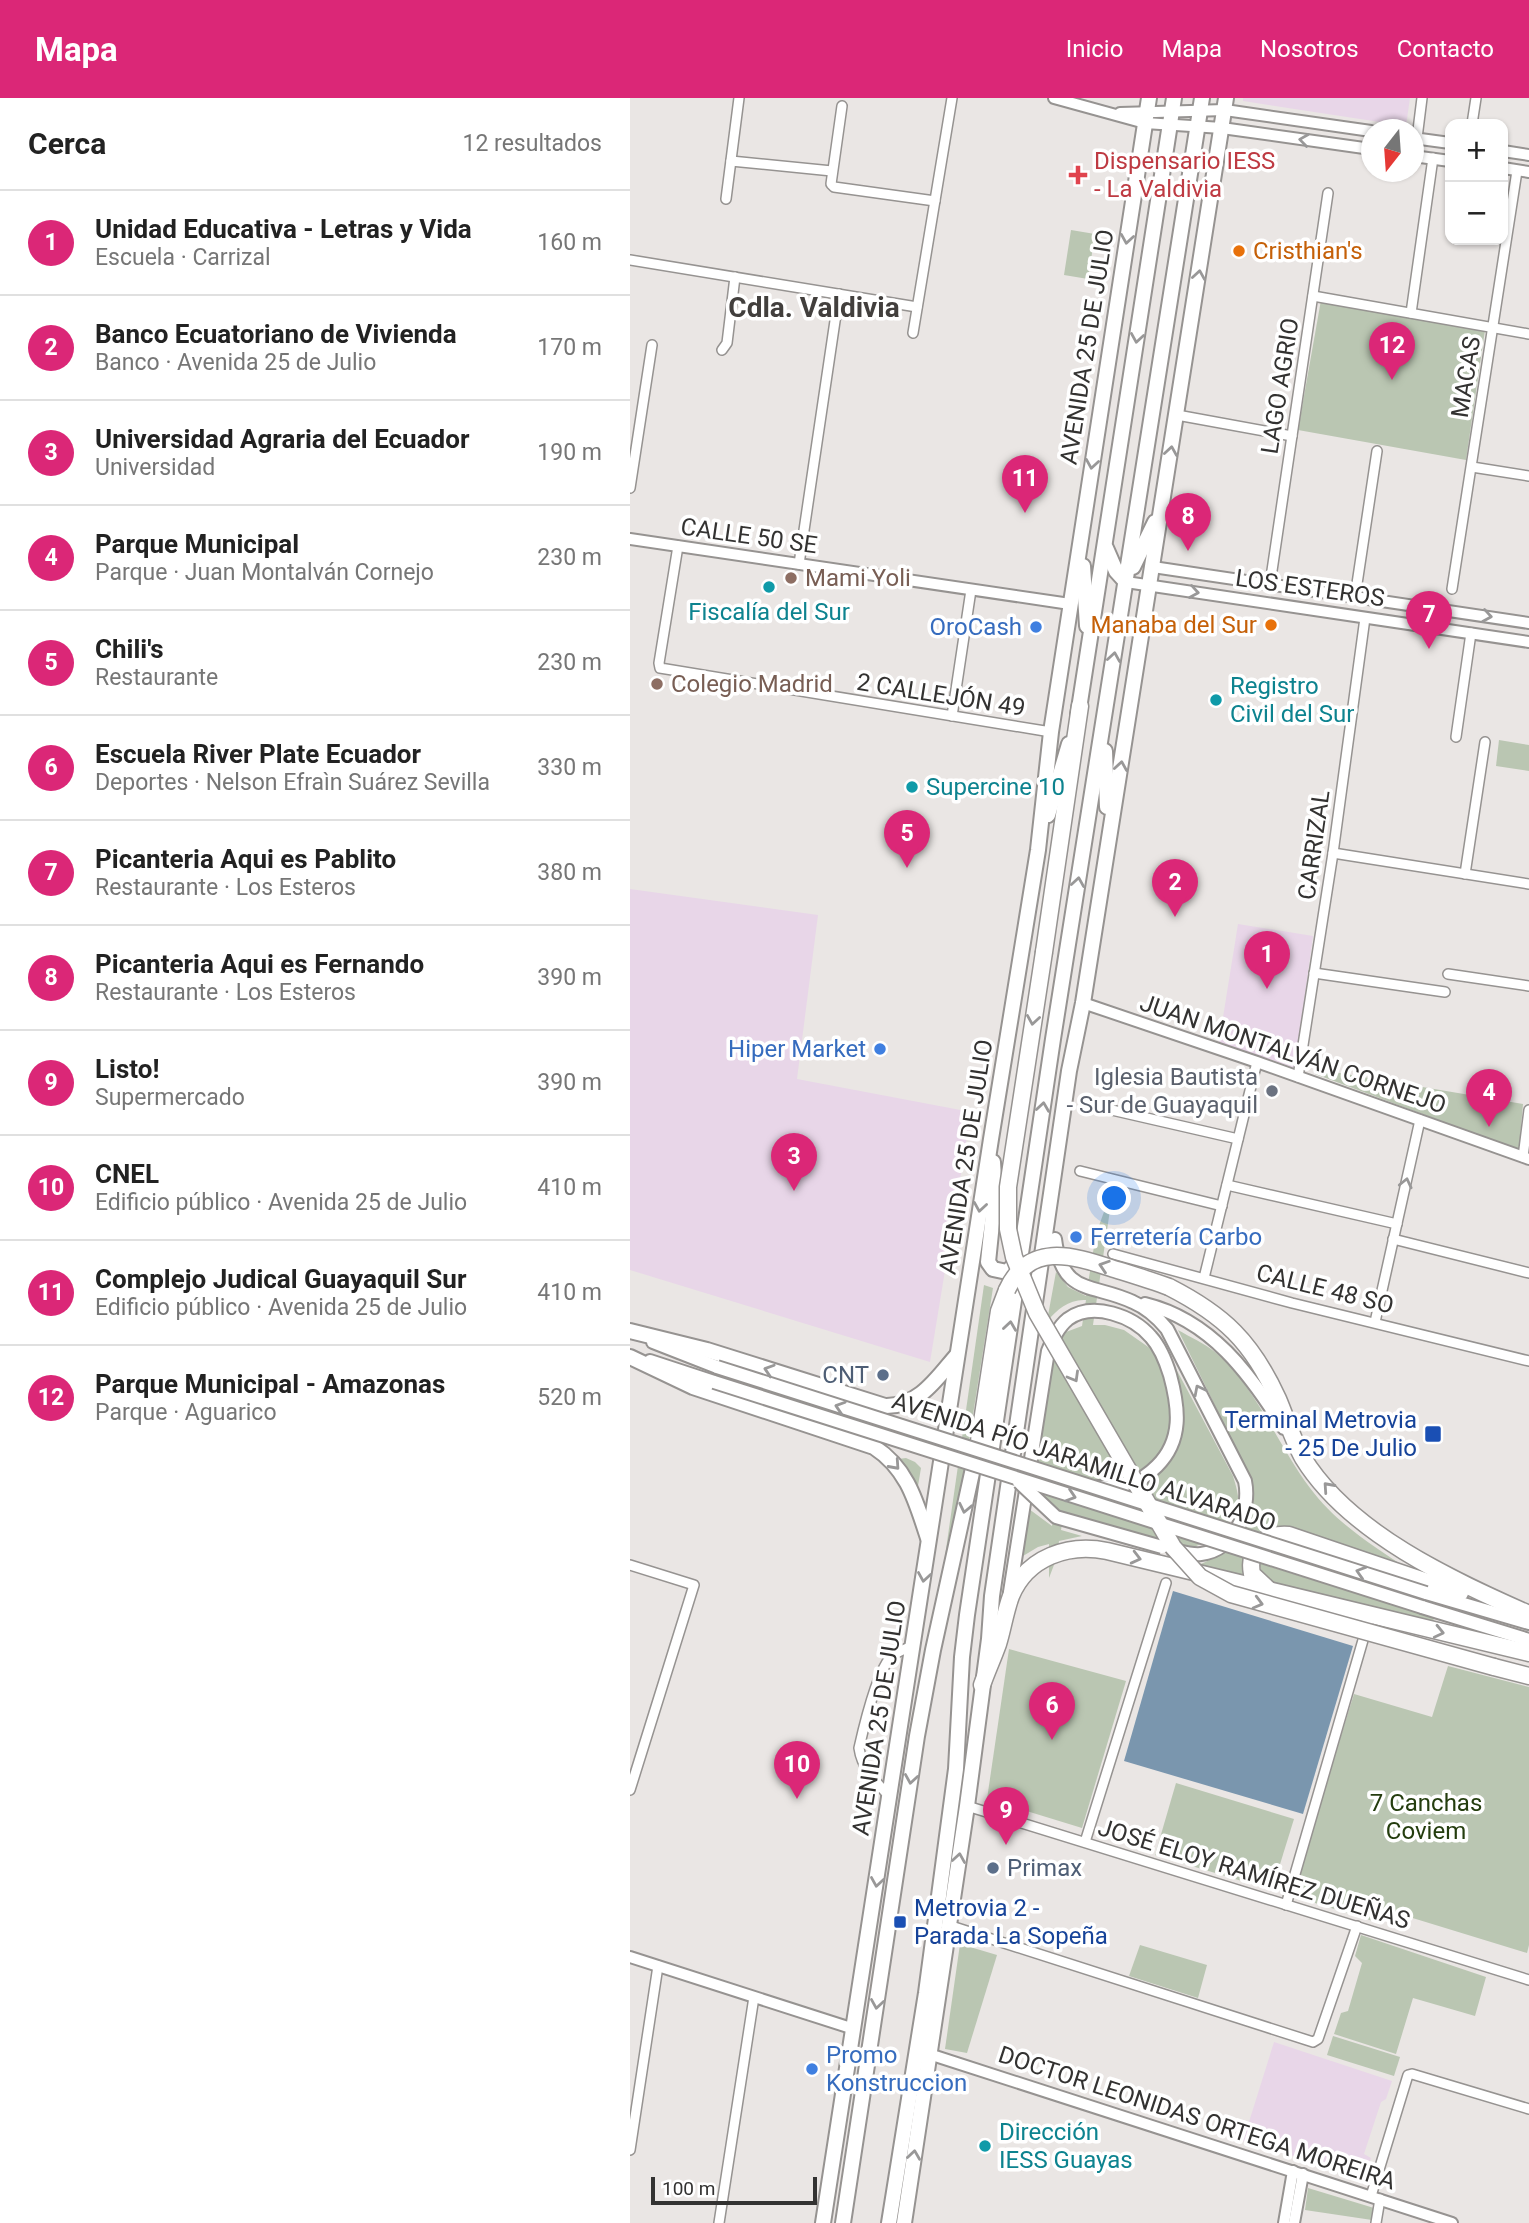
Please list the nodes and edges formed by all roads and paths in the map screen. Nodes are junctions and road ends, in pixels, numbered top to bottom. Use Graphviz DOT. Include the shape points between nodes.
graph roads {
  1 [pos="739,98"];
  2 [pos="951,98"];
  3 [pos="1422,98"];
  4 [pos="1476,98"];
  5 [pos="1060,99"];
  6 [pos="1201,104"];
  7 [pos="1225,104"];
  8 [pos="842,106"];
  9 [pos="1147,111"];
  10 [pos="1172,112"];
  11 [pos="1418,119"];
  12 [pos="1473,119"];
  13 [pos="1198,127"];
  14 [pos="1222,128"];
  15 [pos="1361,129"];
  16 [pos="1424,139"];
  17 [pos="1445,142"];
  18 [pos="1361,148"];
  19 [pos="1508,152"];
  20 [pos="1529,155"];
  21 [pos="1424,157"];
  22 [pos="1433,158"];
  23 [pos="1445,160"];
  24 [pos="730,161"];
  25 [pos="832,171"];
  26 [pos="1523,171"];
  27 [pos="1328,193"];
  28 [pos="726,199"];
  29 [pos="934,201"];
  30 [pos="630,260"];
  31 [pos="735,277"];
  32 [pos="839,294"];
  33 [pos="1313,296"];
  34 [pos="917,307"];
  35 [pos="1410,313"];
  36 [pos="1493,328"];
  37 [pos="913,333"];
  38 [pos="1529,334"];
  39 [pos="652,345"];
  40 [pos="722,350"];
  41 [pos="1177,415"];
  42 [pos="1292,436"];
  43 [pos="1377,450"];
  44 [pos="1472,467"];
  45 [pos="1529,477"];
  46 [pos="630,488"];
  47 [pos="1162,510"];
  48 [pos="1081,536"];
  49 [pos="630,539"];
  50 [pos="1105,544"];
  51 [pos="678,546"];
  52 [pos="799,564"];
  53 [pos="1153,567"];
  54 [pos="1127,579"];
  55 [pos="1270,584"];
  56 [pos="1150,585"];
  57 [pos="1452,589"];
  58 [pos="971,590"];
  59 [pos="1354,597"];
  60 [pos="1070,604"];
  61 [pos="1366,618"];
  62 [pos="1529,623"];
  63 [pos="1471,633"];
  64 [pos="1529,642"];
  65 [pos="1088,654"];
  66 [pos="1080,706"];
  67 [pos="952,716"];
  68 [pos="1104,720"];
  69 [pos="1051,732"];
  70 [pos="1456,737"];
  71 [pos="1485,742"];
  72 [pos="1109,840"];
  73 [pos="1038,850"];
  74 [pos="1333,853"];
  75 [pos="1465,874"];
  76 [pos="1529,884"];
  77 [pos="1314,973"];
  78 [pos="1448,974"];
  79 [pos="1529,986"];
  80 [pos="1445,992"];
  81 [pos="1083,1003"];
  82 [pos="1257,1062"];
  83 [pos="1069,1071"];
  84 [pos="1298,1077"];
  85 [pos="1090,1105"];
  86 [pos="1529,1111"];
  87 [pos="1420,1120"];
  88 [pos="990,1139"];
  89 [pos="1238,1139"];
  90 [pos="1526,1158"];
  91 [pos="1080,1171"];
  92 [pos="1227,1185"];
  93 [pos="1050,1199"];
  94 [pos="1222,1206"];
  95 [pos="1396,1224"];
  96 [pos="1025,1227"];
  97 [pos="1055,1239"];
  98 [pos="1393,1239"];
  99 [pos="1113,1254"];
  100 [pos="1529,1273"];
  101 [pos="1204,1278"];
  102 [pos="1133,1301"];
  103 [pos="1375,1322"];
  104 [pos="630,1332"];
  105 [pos="958,1354"];
  106 [pos="630,1356"];
  107 [pos="1529,1361"];
  108 [pos="979,1440"];
  109 [pos="1304,1458"];
  110 [pos="1006,1475"];
  111 [pos="1088,1486"];
  112 [pos="929,1541"];
  113 [pos="630,1565"];
  114 [pos="1166,1583"];
  115 [pos="1277,1594"];
  116 [pos="1006,1613"];
  117 [pos="1529,1615"];
  118 [pos="1370,1616"];
  119 [pos="1529,1623"];
  120 [pos="1529,1640"];
  121 [pos="914,1645"];
  122 [pos="1529,1653"];
  123 [pos="1529,1676"];
  124 [pos="982,1685"];
  125 [pos="918,1736"];
  126 [pos="956,1769"];
  127 [pos="630,1790"];
  128 [pos="890,1797"];
  129 [pos="967,1806"];
  130 [pos="1085,1842"];
  131 [pos="1286,1905"];
  132 [pos="948,1925"];
  133 [pos="1357,1927"];
  134 [pos="630,1957"];
  135 [pos="658,1966"];
  136 [pos="1529,1980"];
  137 [pos="754,1997"];
  138 [pos="854,2029"];
  139 [pos="929,2054"];
  140 [pos="633,2103"];
  141 [pos="1529,2109"];
  142 [pos="858,2127"];
  143 [pos="630,2150"];
  144 [pos="1298,2173"];
  145 [pos="831,2175"];
  146 [pos="1375,2198"];
  147 [pos="1446,2222"];
  148 [pos="719,2223"];
  149 [pos="823,2223"];
  150 [pos="843,2223"];
  151 [pos="889,2223"];
  152 [pos="904,2223"];
  153 [pos="1284,2223"];
  154 [pos="1294,2223"];
  155 [pos="1376,2223"];
  1 -- 24 [label="street"];
  2 -- 29 [label="street"];
  3 -- 11 [label="street"];
  4 -- 12 [label="street"];
  5 -- 9 [label="street" via="1110,114"];
  6 -- 7 [label="street"];
  6 -- 10 [label="street"];
  6 -- 13 [label="main road"];
  7 -- 14 [label="main road"];
  7 -- 15 [label="street"];
  8 -- 25 [label="street"];
  9 -- 10 [label="street"];
  9 -- 48 [label="main road, AVENIDA 25 DE JULIO, one-way"];
  10 -- 13 [label="street"];
  10 -- 50 [label="main road, AVENIDA 25 DE JULIO, one-way"];
  13 -- 14 [label="street"];
  13 -- 54 [label="main road"];
  18 -- 14 [label="street, one-way"];
  41 -- 14 [label="main road, one-way"];
  16 -- 17 [label="street"];
  19 -- 20 [label="street"];
  21 -- 22 [label="street"];
  22 -- 23 [label="street"];
  22 -- 35 [label="street"];
  24 -- 25 [label="street"];
  24 -- 28 [label="street"];
  25 -- 29 [label="street" via="834,187"];
  26 -- 36 [label="street, MACAS"];
  27 -- 33 [label="street, LAGO AGRIO"];
  29 -- 34 [label="street"];
  30 -- 31 [label="street"];
  31 -- 32 [label="street"];
  31 -- 40 [label="street" via="727,343"];
  32 -- 34 [label="street"];
  32 -- 52 [label="street"];
  33 -- 35 [label="street"];
  33 -- 42 [label="street, LAGO AGRIO"];
  34 -- 37 [label="street"];
  35 -- 36 [label="street"];
  36 -- 38 [label="street"];
  36 -- 44 [label="street, MACAS"];
  39 -- 46 [label="street"];
  41 -- 42 [label="street"];
  47 -- 41 [label="main road, one-way"];
  42 -- 55 [label="street, LAGO AGRIO"];
  43 -- 59 [label="street"];
  44 -- 45 [label="street"];
  44 -- 57 [label="street, MACAS"];
  47 -- 53 [label="main road"];
  47 -- 54 [label="main road"];
  48 -- 60 [label="main road, AVENIDA 25 DE JULIO"];
  48 -- 65 [label="main road"];
  49 -- 51 [label="street, CALLE 50 SE"];
  50 -- 54 [label="main road" via="1116,571"];
  50 -- 65 [label="main road, AVENIDA 25 DE JULIO"];
  51 -- 52 [label="street, CALLE 50 SE"];
  51 -- 67 [label="street, 2 CALLEJÓN 49" via="660,668"];
  52 -- 58 [label="street, CALLE 50 SE"];
  53 -- 55 [label="street, LOS ESTEROS"];
  53 -- 56 [label="main road"];
  54 -- 56 [label="street, LOS ESTEROS"];
  68 -- 54 [label="main road, one-way"];
  55 -- 59 [label="street, LOS ESTEROS"];
  56 -- 61 [label="street, LOS ESTEROS, one-way"];
  72 -- 56 [label="main road, one-way"];
  58 -- 60 [label="street, CALLE 50 SE"];
  58 -- 67 [label="street"];
  59 -- 62 [label="street, LOS ESTEROS, one-way"];
  60 -- 69 [label="main road, AVENIDA 25 DE JULIO"];
  61 -- 63 [label="street, LOS ESTEROS"];
  61 -- 74 [label="street, CARRIZAL"];
  63 -- 64 [label="street, LOS ESTEROS"];
  63 -- 70 [label="street"];
  65 -- 66 [label="main road, AVENIDA 25 DE JULIO"];
  66 -- 73 [label="main road, AVENIDA 25 DE JULIO"];
  66 -- 123 [label="highway, one-way, bridge" via="1008,1186 1008,1229 1020,1278 1173,1547 1200,1577 1231,1594"];
  67 -- 69 [label="street, 2 CALLEJÓN 49"];
  68 -- 72 [label="main road"];
  96 -- 68 [label="main road, one-way"];
  69 -- 73 [label="main road, AVENIDA 25 DE JULIO"];
  71 -- 75 [label="street"];
  72 -- 81 [label="main road"];
  73 -- 88 [label="main road, AVENIDA 25 DE JULIO"];
  74 -- 75 [label="street"];
  74 -- 77 [label="street, CARRIZAL"];
  75 -- 76 [label="street"];
  77 -- 80 [label="street"];
  77 -- 84 [label="street, CARRIZAL"];
  78 -- 79 [label="street"];
  81 -- 82 [label="street, JUAN MONTALVÁN CORNEJO"];
  81 -- 83 [label="main road"];
  82 -- 84 [label="street, JUAN MONTALVÁN CORNEJO"];
  82 -- 89 [label="street"];
  83 -- 93 [label="main road"];
  83 -- 96 [label="main road"];
  84 -- 87 [label="street, JUAN MONTALVÁN CORNEJO"];
  85 -- 89 [label="street"];
  86 -- 90 [label="street"];
  87 -- 90 [label="street, JUAN MONTALVÁN CORNEJO"];
  95 -- 87 [label="street, one-way"];
  88 -- 96 [label="main road" via="995,1194 988,1257 993,1269 1011,1269"];
  88 -- 105 [label="main road, AVENIDA 25 DE JULIO, one-way"];
  89 -- 92 [label="street"];
  91 -- 94 [label="street"];
  92 -- 94 [label="street"];
  92 -- 95 [label="street"];
  93 -- 97 [label="main road"];
  93 -- 124 [label="main road"];
  94 -- 101 [label="street"];
  95 -- 98 [label="street"];
  126 -- 96 [label="main road, one-way" via="967,1615"];
  97 -- 102 [label="main road" via="1060,1263 1070,1278"];
  98 -- 100 [label="street"];
  98 -- 103 [label="street"];
  99 -- 101 [label="street, CALLE 48 SO"];
  101 -- 103 [label="street, CALLE 48 SO"];
  102 -- 109 [label="main road" via="1189,1322 1216,1340 1241,1367"];
  110 -- 102 [label="main road, one-way, bridge" via="1056,1517 1162,1547 1201,1554 1219,1548 1242,1520 1248,1495 1240,1468 1167,1329"];
  103 -- 107 [label="street, CALLE 48 SO"];
  105 -- 104 [label="main road, one-way" via="917,1398 885,1406 708,1350"];
  111 -- 104 [label="main road, AVENIDA PÍO JARAMILLO ALVARADO, one-way, bridge" via="718,1367"];
  105 -- 112 [label="main road, AVENIDA 25 DE JULIO"];
  106 -- 110 [label="main road, AVENIDA PÍO JARAMILLO ALVARADO, bridge"];
  106 -- 112 [label="main road, one-way" via="693,1387 874,1447 906,1477"];
  109 -- 108 [label="highway, one-way, bridge" via="1266,1375 1242,1339 1213,1313 1169,1287 1056,1255 1037,1259 1015,1275 1002,1302"];
  108 -- 125 [label="main road, AVENIDA 25 DE JULIO, one-way"];
  117 -- 109 [label="highway, one-way" via="1456,1582 1407,1553 1340,1501"];
  110 -- 120 [label="main road, AVENIDA PÍO JARAMILLO ALVARADO, one-way, bridge"];
  111 -- 116 [label="main road, bridge" via="1121,1487 1147,1475 1165,1458 1178,1421 1176,1395 1157,1344 1130,1320 1095,1311 1068,1320 1048,1351"];
  119 -- 111 [label="main road, AVENIDA PÍO JARAMILLO ALVARADO, one-way, bridge"];
  112 -- 121 [label="main road, AVENIDA 25 DE JULIO, one-way"];
  113 -- 127 [label="street" via="694,1585"];
  114 -- 130 [label="street"];
  116 -- 115 [label="highway, one-way" via="1024,1575 1054,1554 1079,1548"];
  115 -- 117 [label="highway" via="1252,1574 1251,1559 1264,1539 1289,1535"];
  115 -- 118 [label="highway"];
  116 -- 124 [label="highway"];
  118 -- 122 [label="highway, one-way"];
  118 -- 131 [label="street"];
  121 -- 125 [label="main road"];
  121 -- 128 [label="main road, AVENIDA 25 DE JULIO"];
  121 -- 128 [label="street" via="887,1662 859,1748 867,1772"];
  124 -- 126 [label="main road"];
  124 -- 129 [label="main road"];
  125 -- 142 [label="main road, AVENIDA 25 DE JULIO, one-way"];
  126 -- 151 [label="main road"];
  128 -- 138 [label="main road, AVENIDA 25 DE JULIO, one-way"];
  129 -- 130 [label="street, JOSÉ ELOY RAMÍREZ DUEÑAS"];
  132 -- 129 [label="main road, one-way"];
  130 -- 131 [label="street, JOSÉ ELOY RAMÍREZ DUEÑAS"];
  131 -- 133 [label="street, JOSÉ ELOY RAMÍREZ DUEÑAS"];
  132 -- 133 [label="street" via="1316,2041"];
  132 -- 139 [label="main road"];
  133 -- 136 [label="street, JOSÉ ELOY RAMÍREZ DUEÑAS"];
  134 -- 135 [label="street"];
  135 -- 137 [label="street"];
  135 -- 140 [label="street"];
  137 -- 138 [label="street"];
  137 -- 148 [label="street"];
  138 -- 145 [label="main road, AVENIDA 25 DE JULIO"];
  139 -- 144 [label="street, DOCTOR LEONIDAS ORTEGA MOREIRA"];
  152 -- 139 [label="main road, one-way"];
  140 -- 143 [label="street"];
  141 -- 146 [label="street" via="1408,2074"];
  142 -- 145 [label="main road"];
  142 -- 150 [label="main road, AVENIDA 25 DE JULIO"];
  144 -- 146 [label="street, DOCTOR LEONIDAS ORTEGA MOREIRA"];
  144 -- 153 [label="street"];
  144 -- 154 [label="street"];
  145 -- 149 [label="main road, AVENIDA 25 DE JULIO"];
  146 -- 147 [label="street, DOCTOR LEONIDAS ORTEGA MOREIRA"];
  146 -- 155 [label="street"];
}
